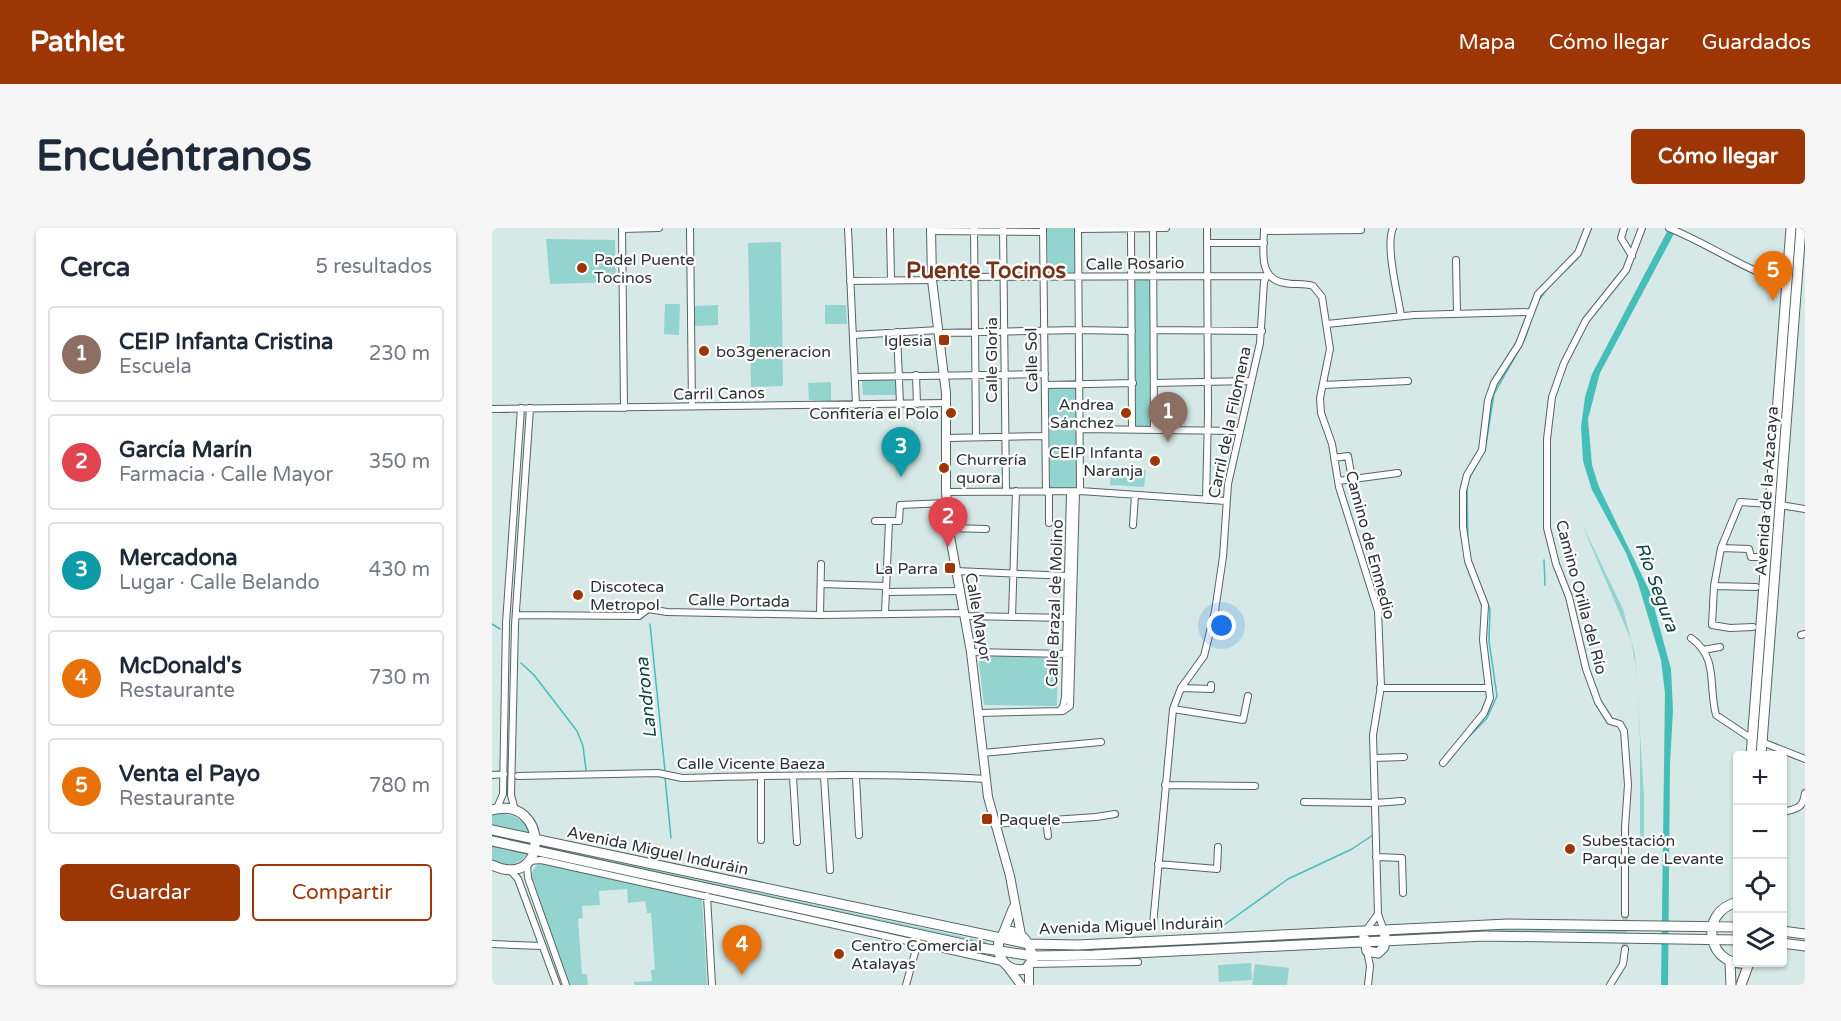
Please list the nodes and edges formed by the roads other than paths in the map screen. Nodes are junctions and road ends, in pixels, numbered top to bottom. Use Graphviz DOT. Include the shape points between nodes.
graph roads {
  1 [pos="622,228"];
  2 [pos="659,228"];
  3 [pos="690,228"];
  4 [pos="848,228"];
  5 [pos="890,228"];
  6 [pos="1114,228"];
  7 [pos="1131,228"];
  8 [pos="1153,228"];
  9 [pos="1167,228"];
  10 [pos="1207,228"];
  11 [pos="1393,228"];
  12 [pos="1588,228"];
  13 [pos="1624,228"];
  14 [pos="1642,228"];
  15 [pos="1669,228"];
  16 [pos="1791,228"];
  17 [pos="1801,228"];
  18 [pos="931,229"];
  19 [pos="1078,229"];
  20 [pos="974,230"];
  21 [pos="1003,230"];
  22 [pos="1022,230"];
  23 [pos="1043,230"];
  24 [pos="1264,230"];
  25 [pos="1361,230"];
  26 [pos="1207,243"];
  27 [pos="1264,243"];
  28 [pos="1632,256"];
  29 [pos="1456,260"];
  30 [pos="1267,275"];
  31 [pos="1153,276"];
  32 [pos="1208,276"];
  33 [pos="1078,277"];
  34 [pos="1132,277"];
  35 [pos="1003,278"];
  36 [pos="1044,278"];
  37 [pos="932,279"];
  38 [pos="973,279"];
  39 [pos="891,280"];
  40 [pos="850,281"];
  41 [pos="1796,286"];
  42 [pos="1530,312"];
  43 [pos="1457,314"];
  44 [pos="1401,316"];
  45 [pos="1327,324"];
  46 [pos="1004,330"];
  47 [pos="1045,330"];
  48 [pos="1078,330"];
  49 [pos="1154,330"];
  50 [pos="1208,330"];
  51 [pos="939,331"];
  52 [pos="1262,331"];
  53 [pos="897,332"];
  54 [pos="974,332"];
  55 [pos="1132,332"];
  56 [pos="853,335"];
  57 [pos="945,374"];
  58 [pos="975,374"];
  59 [pos="1004,374"];
  60 [pos="1045,374"];
  61 [pos="916,375"];
  62 [pos="899,376"];
  63 [pos="855,377"];
  64 [pos="1208,381"];
  65 [pos="1250,381"];
  66 [pos="1408,381"];
  67 [pos="1133,383"];
  68 [pos="1154,383"];
  69 [pos="1079,384"];
  70 [pos="1046,385"];
  71 [pos="1323,385"];
  72 [pos="947,403"];
  73 [pos="900,404"];
  74 [pos="917,404"];
  75 [pos="856,405"];
  76 [pos="692,407"];
  77 [pos="521,408"];
  78 [pos="530,408"];
  79 [pos="624,408"];
  80 [pos="492,409"];
  81 [pos="1079,429"];
  82 [pos="1132,429"];
  83 [pos="1154,429"];
  84 [pos="1208,430"];
  85 [pos="1239,431"];
  86 [pos="976,435"];
  87 [pos="1005,435"];
  88 [pos="1045,436"];
  89 [pos="947,438"];
  90 [pos="1334,458"];
  91 [pos="1398,473"];
  92 [pos="1352,479"];
  93 [pos="1338,481"];
  94 [pos="1006,491"];
  95 [pos="1016,491"];
  96 [pos="946,492"];
  97 [pos="1048,492"];
  98 [pos="1075,492"];
  99 [pos="1135,495"];
  100 [pos="1206,500"];
  101 [pos="1226,501"];
  102 [pos="946,503"];
  103 [pos="1775,504"];
  104 [pos="1805,509"];
  105 [pos="875,520"];
  106 [pos="889,521"];
  107 [pos="1048,523"];
  108 [pos="1133,525"];
  109 [pos="948,528"];
  110 [pos="986,529"];
  111 [pos="1721,548"];
  112 [pos="1758,557"];
  113 [pos="821,564"];
  114 [pos="510,567"];
  115 [pos="956,571"];
  116 [pos="1013,575"];
  117 [pos="1071,576"];
  118 [pos="821,584"];
  119 [pos="1714,586"];
  120 [pos="1756,587"];
  121 [pos="886,589"];
  122 [pos="961,591"];
  123 [pos="885,613"];
  124 [pos="516,615"];
  125 [pos="820,615"];
  126 [pos="965,615"];
  127 [pos="1012,617"];
  128 [pos="1070,618"];
  129 [pos="506,624"];
  130 [pos="1753,627"];
  131 [pos="1691,638"];
  132 [pos="1720,647"];
  133 [pos="1703,650"];
  134 [pos="971,652"];
  135 [pos="1069,654"];
  136 [pos="1211,685"];
  137 [pos="1181,688"];
  138 [pos="1380,688"];
  139 [pos="1489,688"];
  140 [pos="1248,696"];
  141 [pos="1173,709"];
  142 [pos="979,713"];
  143 [pos="1757,741"];
  144 [pos="1101,742"];
  145 [pos="1753,751"];
  146 [pos="1760,751"];
  147 [pos="982,753"];
  148 [pos="1404,757"];
  149 [pos="1374,758"];
  150 [pos="1805,759"];
  151 [pos="1443,763"];
  152 [pos="504,774"];
  153 [pos="492,775"];
  154 [pos="518,776"];
  155 [pos="761,777"];
  156 [pos="793,777"];
  157 [pos="824,777"];
  158 [pos="856,777"];
  159 [pos="986,779"];
  160 [pos="1165,785"];
  161 [pos="1255,786"];
  162 [pos="1805,793"];
  163 [pos="1402,801"];
  164 [pos="1304,802"];
  165 [pos="1375,803"];
  166 [pos="495,809"];
  167 [pos="515,811"];
  168 [pos="1787,811"];
  169 [pos="1115,814"];
  170 [pos="1046,819"];
  171 [pos="993,824"];
  172 [pos="492,830"];
  173 [pos="859,835"];
  174 [pos="1048,837"];
  175 [pos="536,839"];
  176 [pos="761,840"];
  177 [pos="492,842"];
  178 [pos="796,842"];
  179 [pos="1218,847"];
  180 [pos="534,850"];
  181 [pos="1376,857"];
  182 [pos="529,862"];
  183 [pos="1158,864"];
  184 [pos="492,865"];
  185 [pos="510,870"];
  186 [pos="830,870"];
  187 [pos="1403,893"];
  188 [pos="706,896"];
  189 [pos="1014,901"];
  190 [pos="1733,902"];
  191 [pos="1378,914"];
  192 [pos="1625,914"];
  193 [pos="1153,925"];
  194 [pos="1707,925"];
  195 [pos="1733,927"];
  196 [pos="1383,928"];
  197 [pos="1367,929"];
  198 [pos="1787,932"];
  199 [pos="1805,934"];
  200 [pos="1021,935"];
  201 [pos="1001,937"];
  202 [pos="1385,939"];
  203 [pos="1706,939"];
  204 [pos="1364,940"];
  205 [pos="1733,940"];
  206 [pos="551,942"];
  207 [pos="918,942"];
  208 [pos="492,944"];
  209 [pos="1029,944"];
  210 [pos="1787,944"];
  211 [pos="542,946"];
  212 [pos="1805,946"];
  213 [pos="1624,949"];
  214 [pos="998,951"];
  215 [pos="1367,951"];
  216 [pos="1378,954"];
  217 [pos="1031,962"];
  218 [pos="1138,962"];
  219 [pos="1730,962"];
  220 [pos="1733,962"];
  221 [pos="1005,964"];
  222 [pos="1371,966"];
  223 [pos="1748,967"];
  224 [pos="557,985"];
  225 [pos="566,985"];
  226 [pos="712,985"];
  227 [pos="906,985"];
  228 [pos="1021,985"];
  229 [pos="1029,985"];
  230 [pos="1368,985"];
  231 [pos="1610,985"];
  232 [pos="1731,985"];
  233 [pos="1741,985"];
  1 -- 2 [label="street"];
  1 -- 79 [label="street"];
  3 -- 76 [label="street"];
  4 -- 40 [label="street"];
  5 -- 39 [label="street"];
  6 -- 7 [label="street"];
  6 -- 19 [label="street"];
  7 -- 8 [label="street"];
  7 -- 34 [label="street"];
  8 -- 9 [label="street"];
  8 -- 31 [label="street"];
  10 -- 26 [label="street"];
  11 -- 44 [label="street" via="1391,251"];
  12 -- 42 [label="street" via="1578,253 1547,283"];
  13 -- 28 [label="street" via="1621,238"];
  14 -- 28 [label="street, Camino Orilla del Río"];
  15 -- 41 [label="street" via="1700,240 1730,261"];
  16 -- 41 [label="main road, Avenida de la Azacaya"];
  17 -- 41 [label="main road, Avenida de la Azacaya"];
  18 -- 20 [label="street"];
  18 -- 37 [label="main road, Calle Mayor"];
  19 -- 33 [label="street"];
  20 -- 21 [label="street"];
  20 -- 38 [label="street"];
  21 -- 22 [label="street"];
  21 -- 35 [label="street, Calle Gloria"];
  22 -- 23 [label="street"];
  23 -- 36 [label="street, Calle Sol"];
  24 -- 25 [label="street"];
  24 -- 27 [label="street"];
  26 -- 27 [label="street"];
  26 -- 32 [label="street"];
  27 -- 30 [label="street"];
  28 -- 192 [label="street, Camino Orilla del Río" via="1626,270 1586,320 1564,363 1552,397 1547,439 1547,528 1556,564 1598,702 1610,721 1620,724 1624,731 1628,785"];
  29 -- 43 [label="street"];
  30 -- 32 [label="street, Calle Rosario"];
  30 -- 45 [label="street, Camino de Enmedio" via="1282,283 1317,289"];
  30 -- 52 [label="street, Carril de la Filomena"];
  31 -- 32 [label="street, Calle Rosario"];
  31 -- 34 [label="street, Calle Rosario"];
  31 -- 49 [label="street"];
  32 -- 50 [label="street"];
  33 -- 34 [label="street, Calle Rosario"];
  33 -- 36 [label="street, Calle Rosario"];
  33 -- 48 [label="street"];
  34 -- 55 [label="street"];
  35 -- 36 [label="street, Calle Rosario"];
  35 -- 38 [label="street, Calle Rosario"];
  35 -- 46 [label="street, Calle Gloria"];
  36 -- 47 [label="street, Calle Sol"];
  37 -- 38 [label="street, Calle Rosario"];
  37 -- 39 [label="street, Calle Rosario"];
  37 -- 51 [label="main road, Calle Mayor"];
  38 -- 54 [label="street"];
  39 -- 40 [label="street, Calle Rosario"];
  40 -- 56 [label="street"];
  41 -- 103 [label="main road, Avenida de la Azacaya"];
  42 -- 43 [label="street"];
  42 -- 139 [label="street" via="1519,344 1494,383 1482,450 1467,475 1463,491 1468,561 1485,605 1483,640"];
  43 -- 44 [label="street"];
  44 -- 45 [label="street"];
  45 -- 71 [label="street, Camino de Enmedio" via="1330,356"];
  46 -- 47 [label="street"];
  46 -- 54 [label="street"];
  46 -- 59 [label="street, Calle Gloria"];
  47 -- 48 [label="street"];
  47 -- 60 [label="street, Calle Sol"];
  48 -- 55 [label="street"];
  48 -- 69 [label="street"];
  49 -- 50 [label="street"];
  49 -- 68 [label="street"];
  50 -- 52 [label="street"];
  50 -- 64 [label="street"];
  51 -- 53 [label="street"];
  51 -- 54 [label="street"];
  51 -- 57 [label="main road, Calle Mayor"];
  52 -- 65 [label="street, Carril de la Filomena"];
  53 -- 56 [label="street"];
  53 -- 62 [label="street"];
  54 -- 58 [label="street"];
  55 -- 67 [label="street"];
  56 -- 63 [label="street"];
  57 -- 58 [label="street"];
  57 -- 61 [label="street"];
  57 -- 72 [label="main road, Calle Mayor"];
  58 -- 59 [label="street"];
  58 -- 86 [label="street"];
  59 -- 60 [label="street"];
  59 -- 87 [label="street, Calle Gloria"];
  60 -- 70 [label="street, Calle Sol"];
  61 -- 62 [label="street"];
  61 -- 74 [label="street"];
  62 -- 63 [label="street"];
  62 -- 73 [label="street"];
  63 -- 75 [label="street"];
  64 -- 65 [label="street"];
  64 -- 68 [label="street"];
  64 -- 84 [label="street"];
  65 -- 85 [label="street, Carril de la Filomena"];
  66 -- 71 [label="street"];
  67 -- 69 [label="street"];
  67 -- 82 [label="street"];
  68 -- 83 [label="street"];
  69 -- 70 [label="street"];
  69 -- 81 [label="street"];
  70 -- 88 [label="street, Calle Sol"];
  71 -- 90 [label="street, Camino de Enmedio" via="1322,413"];
  72 -- 74 [label="street, Carril Canos"];
  72 -- 89 [label="main road, Calle Mayor"];
  73 -- 74 [label="street, Carril Canos"];
  73 -- 75 [label="street, Carril Canos"];
  75 -- 76 [label="street, Carril Canos"];
  76 -- 79 [label="street, Carril Canos"];
  77 -- 78 [label="street, Carril Canos"];
  77 -- 80 [label="street, Carril Canos"];
  77 -- 114 [label="street"];
  78 -- 79 [label="street, Carril Canos"];
  78 -- 124 [label="street"];
  81 -- 82 [label="street"];
  81 -- 98 [label="street"];
  82 -- 83 [label="street"];
  83 -- 84 [label="street"];
  84 -- 85 [label="street"];
  84 -- 100 [label="street"];
  85 -- 101 [label="street, Carril de la Filomena"];
  86 -- 87 [label="street"];
  86 -- 89 [label="street"];
  87 -- 88 [label="street"];
  87 -- 94 [label="street, Calle Gloria"];
  88 -- 97 [label="street, Calle Sol"];
  89 -- 96 [label="main road, Calle Mayor"];
  90 -- 92 [label="street" via="1348,456"];
  90 -- 93 [label="street, Camino de Enmedio"];
  91 -- 92 [label="street"];
  92 -- 93 [label="street"];
  93 -- 138 [label="street, Camino de Enmedio" via="1378,611"];
  94 -- 95 [label="street"];
  94 -- 96 [label="street"];
  95 -- 97 [label="street"];
  95 -- 116 [label="street"];
  96 -- 102 [label="main road, Calle Mayor"];
  97 -- 98 [label="street"];
  97 -- 107 [label="street, Calle Sol"];
  98 -- 99 [label="street"];
  98 -- 117 [label="street"];
  99 -- 100 [label="street"];
  99 -- 108 [label="street"];
  100 -- 101 [label="street"];
  101 -- 137 [label="street, Carril de la Filomena" via="1219,588 1204,656"];
  102 -- 106 [label="street" via="900,505 899,521"];
  102 -- 109 [label="main road, Calle Mayor"];
  103 -- 104 [label="street"];
  103 -- 111 [label="street" via="1740,502"];
  103 -- 143 [label="main road, Avenida de la Azacaya"];
  105 -- 106 [label="street"];
  106 -- 121 [label="street"];
  109 -- 110 [label="street"];
  109 -- 115 [label="main road, Calle Mayor"];
  111 -- 112 [label="street" via="1749,549 1751,557"];
  111 -- 119 [label="street"];
  113 -- 118 [label="street"];
  114 -- 124 [label="street" via="512,611"];
  114 -- 129 [label="street"];
  115 -- 116 [label="street"];
  115 -- 122 [label="main road, Calle Mayor"];
  116 -- 117 [label="street"];
  116 -- 127 [label="street"];
  117 -- 128 [label="street"];
  118 -- 121 [label="street"];
  118 -- 125 [label="street"];
  119 -- 120 [label="street"];
  119 -- 130 [label="street" via="1712,625"];
  121 -- 122 [label="street"];
  121 -- 123 [label="street"];
  122 -- 126 [label="main road, Calle Mayor"];
  123 -- 125 [label="street, Calle Portada"];
  123 -- 126 [label="street, Calle Portada"];
  124 -- 125 [label="street, Calle Portada" via="639,616 648,609 656,609"];
  124 -- 129 [label="street"];
  124 -- 167 [label="street" via="511,795"];
  126 -- 127 [label="street, Calle Portada"];
  126 -- 134 [label="main road, Calle Mayor"];
  127 -- 128 [label="street, Calle Portada"];
  128 -- 135 [label="street"];
  129 -- 152 [label="street"];
  131 -- 133 [label="street"];
  132 -- 133 [label="street"];
  133 -- 143 [label="street" via="1712,665 1716,715"];
  134 -- 135 [label="street"];
  134 -- 142 [label="main road, Calle Mayor"];
  135 -- 142 [label="street" via="1071,702 1066,710"];
  136 -- 137 [label="street" via="1211,689"];
  137 -- 141 [label="street, Carril de la Filomena"];
  138 -- 139 [label="street"];
  138 -- 149 [label="street, Camino de Enmedio"];
  139 -- 151 [label="street" via="1484,713"];
  140 -- 141 [label="street" via="1243,720"];
  141 -- 160 [label="street, Carril de la Filomena"];
  142 -- 147 [label="main road, Calle Mayor"];
  143 -- 145 [label="main road, Avenida de la Azacaya"];
  143 -- 146 [label="main road, Avenida de la Azacaya"];
  143 -- 150 [label="street"];
  144 -- 147 [label="street"];
  147 -- 159 [label="main road, Calle Mayor"];
  148 -- 149 [label="street"];
  149 -- 165 [label="street, Camino de Enmedio"];
  152 -- 153 [label="street"];
  152 -- 166 [label="street" via="502,798"];
  154 -- 155 [label="street, Calle Vicente Baeza" via="658,773 682,778"];
  155 -- 156 [label="street, Calle Vicente Baeza"];
  155 -- 176 [label="street"];
  156 -- 157 [label="street, Calle Vicente Baeza"];
  156 -- 178 [label="street"];
  157 -- 158 [label="street, Calle Vicente Baeza"];
  157 -- 186 [label="street"];
  158 -- 159 [label="street, Calle Vicente Baeza"];
  158 -- 173 [label="street"];
  159 -- 171 [label="main road, Calle Mayor"];
  160 -- 161 [label="street"];
  160 -- 183 [label="street, Carril de la Filomena"];
  162 -- 168 [label="street" via="1804,804"];
  163 -- 165 [label="street"];
  164 -- 165 [label="street"];
  165 -- 181 [label="street, Camino de Enmedio"];
  166 -- 167 [label="main road"];
  167 -- 175 [label="main road" via="530,822"];
  169 -- 170 [label="street"];
  170 -- 171 [label="street"];
  170 -- 174 [label="street"];
  171 -- 189 [label="main road, Calle Mayor"];
  172 -- 175 [label="main road, Avenida Miguel Induráin"];
  175 -- 180 [label="main road"];
  175 -- 201 [label="main road, Avenida Miguel Induráin"];
  177 -- 180 [label="main road, Avenida Miguel Induráin"];
  179 -- 183 [label="street" via="1216,869"];
  180 -- 182 [label="main road"];
  180 -- 214 [label="main road, Avenida Miguel Induráin"];
  181 -- 187 [label="street" via="1402,858"];
  181 -- 191 [label="street, Camino de Enmedio"];
  182 -- 185 [label="main road"];
  182 -- 188 [label="street" via="541,860"];
  182 -- 206 [label="street" via="528,878"];
  183 -- 193 [label="street, Carril de la Filomena"];
  184 -- 185 [label="main road"];
  185 -- 211 [label="street" via="518,879"];
  188 -- 207 [label="street"];
  188 -- 226 [label="street"];
  189 -- 200 [label="main road, Calle Mayor"];
  189 -- 201 [label="main road, Calle Mayor" via="1010,921"];
  190 -- 194 [label="main road"];
  191 -- 196 [label="street, Camino de Enmedio"];
  191 -- 197 [label="street"];
  194 -- 195 [label="main road, Avenida Miguel Induráin"];
  194 -- 196 [label="main road, Avenida Miguel Induráin"];
  194 -- 203 [label="main road"];
  196 -- 197 [label="main road, Avenida Miguel Induráin"];
  196 -- 202 [label="main road"];
  197 -- 204 [label="main road"];
  197 -- 209 [label="main road, Avenida Miguel Induráin" via="1077,945"];
  198 -- 199 [label="main road"];
  200 -- 201 [label="main road" via="1011,931"];
  200 -- 209 [label="main road"];
  201 -- 209 [label="main road, Avenida Miguel Induráin"];
  201 -- 214 [label="main road"];
  202 -- 203 [label="main road, Avenida Miguel Induráin" via="1530,935"];
  202 -- 204 [label="main road, Avenida Miguel Induráin"];
  202 -- 216 [label="main road"];
  203 -- 205 [label="main road, Avenida Miguel Induráin"];
  203 -- 219 [label="main road"];
  204 -- 215 [label="main road"];
  204 -- 217 [label="main road, Avenida Miguel Induráin"];
  206 -- 211 [label="street" via="545,939"];
  206 -- 225 [label="street"];
  207 -- 221 [label="street"];
  207 -- 227 [label="street"];
  208 -- 211 [label="street"];
  209 -- 217 [label="main road"];
  210 -- 212 [label="main road"];
  211 -- 224 [label="street"];
  213 -- 231 [label="street" via="1623,964"];
  214 -- 217 [label="main road, Avenida Miguel Induráin"];
  214 -- 221 [label="main road"];
  215 -- 216 [label="main road"];
  215 -- 222 [label="street"];
  216 -- 222 [label="street"];
  217 -- 218 [label="street"];
  217 -- 221 [label="main road" via="1018,970"];
  217 -- 229 [label="main road"];
  219 -- 220 [label="main road"];
  219 -- 232 [label="main road"];
  221 -- 228 [label="main road"];
  222 -- 230 [label="street"];
  223 -- 233 [label="main road"];
}
